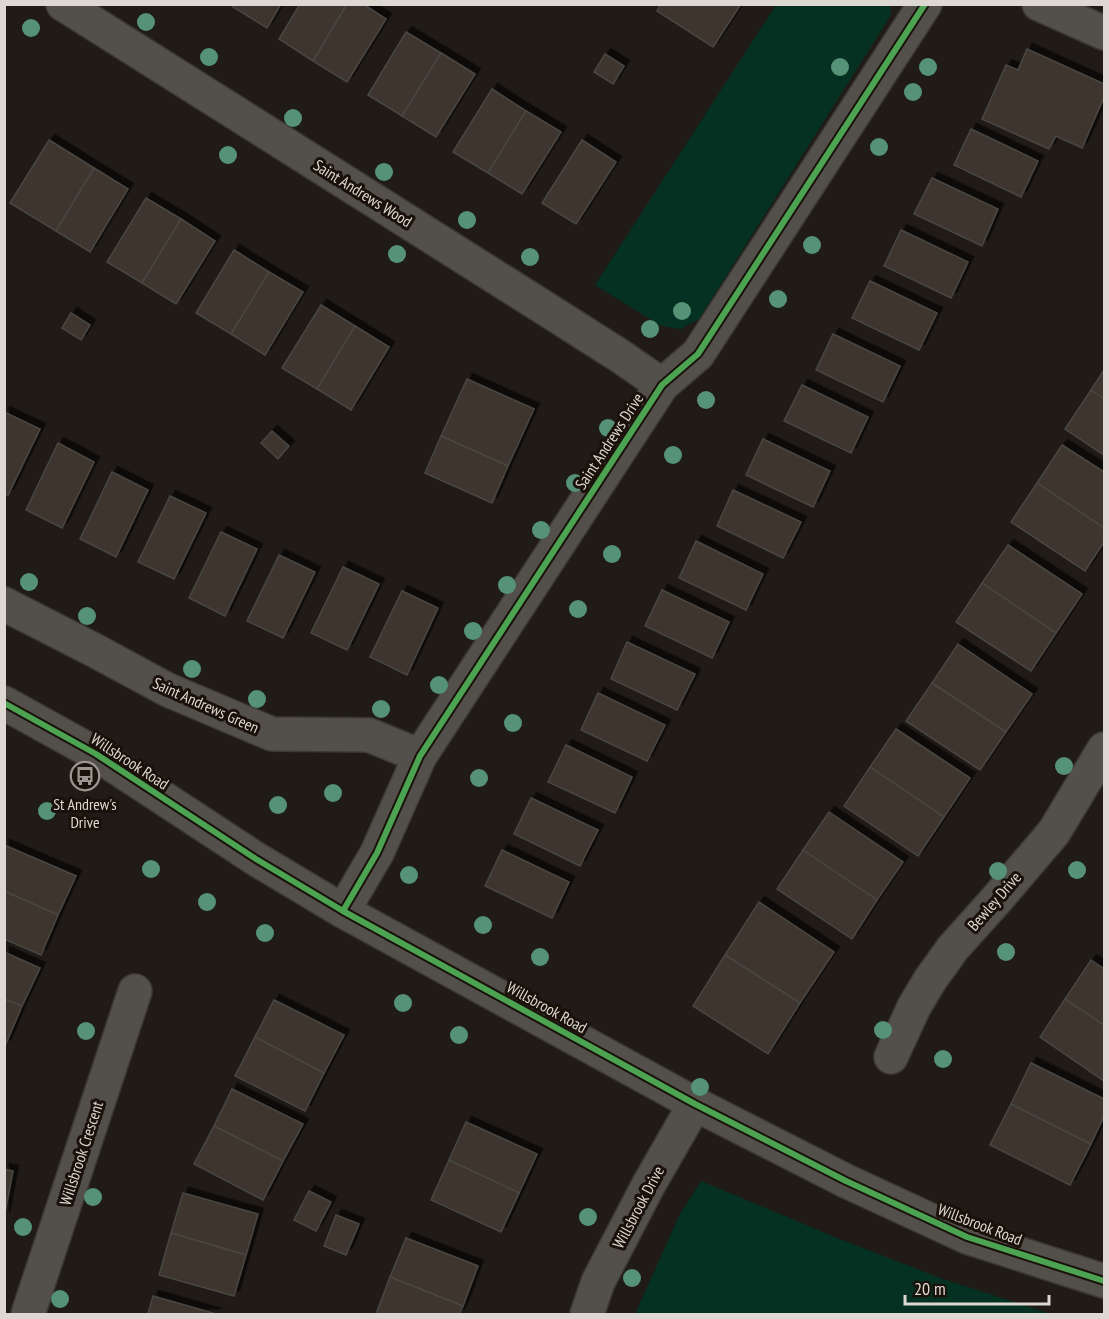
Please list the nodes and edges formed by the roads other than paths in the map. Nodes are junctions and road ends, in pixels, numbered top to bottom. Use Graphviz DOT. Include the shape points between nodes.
graph roads {
  1 [pos="63,4"];
  2 [pos="925,4"];
  3 [pos="1039,4"];
  4 [pos="1104,33"];
  5 [pos="662,385"];
  6 [pos="4,604"];
  7 [pos="4,703"];
  8 [pos="4,720"];
  9 [pos="77,743"];
  10 [pos="1104,748"];
  11 [pos="420,756"];
  12 [pos="343,911"];
  13 [pos="135,991"];
  14 [pos="891,1057"];
  15 [pos="695,1104"];
  16 [pos="1104,1281"];
  17 [pos="28,1314"];
  18 [pos="587,1314"];
  1 -- 5 [label="street, Saint Andrews Wood"];
  2 -- 5 [label="street, Saint Andrews Drive" via="698,354"];
  3 -- 4 [label="street"];
  5 -- 11 [label="street, Saint Andrews Drive"];
  6 -- 11 [label="street, Saint Andrews Green" via="168,690 272,734 369,735"];
  7 -- 9 [label="street, Willsbrook Road"];
  8 -- 9 [label="street"];
  9 -- 12 [label="street, Willsbrook Road" via="256,860"];
  10 -- 14 [label="street, Bewley Drive" via="1054,832 930,980"];
  11 -- 12 [label="street, Saint Andrews Drive" via="377,852"];
  12 -- 15 [label="street, Willsbrook Road"];
  13 -- 17 [label="street, Willsbrook Crescent"];
  15 -- 16 [label="street, Willsbrook Road" via="967,1237"];
  15 -- 18 [label="street, Willsbrook Drive" via="598,1282"];
}
